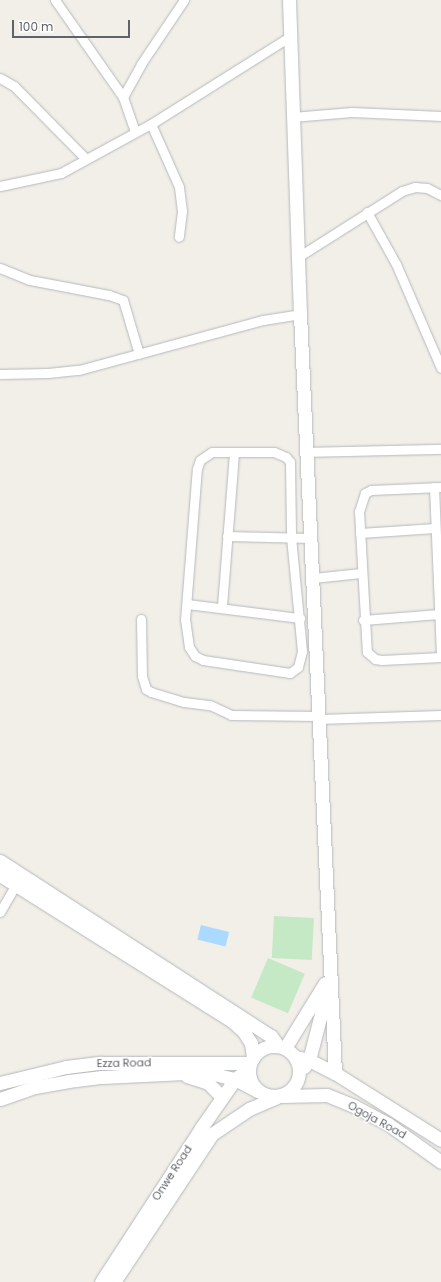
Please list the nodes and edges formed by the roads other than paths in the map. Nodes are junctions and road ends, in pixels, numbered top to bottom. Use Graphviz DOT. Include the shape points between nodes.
graph roads {
  1 [pos="55,0"];
  2 [pos="184,0"];
  3 [pos="289,0"];
  4 [pos="289,37"];
  5 [pos="0,78"];
  6 [pos="123,97"];
  7 [pos="441,116"];
  8 [pos="292,117"];
  9 [pos="151,124"];
  10 [pos="135,131"];
  11 [pos="85,158"];
  12 [pos="0,186"];
  13 [pos="441,195"];
  14 [pos="367,212"];
  15 [pos="179,237"];
  16 [pos="298,257"];
  17 [pos="0,268"];
  18 [pos="300,314"];
  19 [pos="437,343"];
  20 [pos="139,354"];
  21 [pos="441,368"];
  22 [pos="0,374"];
  23 [pos="441,449"];
  24 [pos="234,452"];
  25 [pos="307,452"];
  26 [pos="437,487"];
  27 [pos="436,528"];
  28 [pos="360,533"];
  29 [pos="226,536"];
  30 [pos="291,538"];
  31 [pos="311,538"];
  32 [pos="361,573"];
  33 [pos="312,578"];
  34 [pos="187,604"];
  35 [pos="222,606"];
  36 [pos="439,614"];
  37 [pos="300,618"];
  38 [pos="141,619"];
  39 [pos="363,620"];
  40 [pos="441,658"];
  41 [pos="441,715"];
  42 [pos="319,718"];
  43 [pos="0,861"];
  44 [pos="0,874"];
  45 [pos="16,884"];
  46 [pos="0,912"];
  47 [pos="332,971"];
  48 [pos="281,1047"];
  49 [pos="296,1058"];
  50 [pos="309,1060"];
  51 [pos="251,1063"];
  52 [pos="336,1073"];
  53 [pos="300,1074"];
  54 [pos="183,1075"];
  55 [pos="235,1079"];
  56 [pos="0,1083"];
  57 [pos="258,1091"];
  58 [pos="279,1096"];
  59 [pos="222,1097"];
  60 [pos="0,1099"];
  61 [pos="441,1140"];
  62 [pos="441,1162"];
  63 [pos="147,1223"];
  64 [pos="101,1282"];
  65 [pos="114,1282"];
  1 -- 6 [label="street"];
  2 -- 6 [label="street" via="140,64"];
  3 -- 4 [label="main road"];
  4 -- 8 [label="main road"];
  4 -- 9 [label="street"];
  5 -- 11 [label="street" via="14,86"];
  6 -- 10 [label="street"];
  7 -- 8 [label="street" via="352,112"];
  8 -- 16 [label="main road"];
  9 -- 10 [label="street"];
  9 -- 15 [label="street" via="179,187 182,211"];
  10 -- 11 [label="street"];
  11 -- 12 [label="street" via="62,173"];
  13 -- 14 [label="street" via="427,188 415,187 402,190"];
  14 -- 16 [label="street"];
  14 -- 19 [label="street"];
  16 -- 18 [label="main road"];
  17 -- 20 [label="street" via="30,280 116,296 123,300"];
  18 -- 20 [label="street" via="263,320"];
  18 -- 25 [label="main road"];
  19 -- 21 [label="street"];
  20 -- 22 [label="street" via="79,370"];
  23 -- 25 [label="street"];
  24 -- 29 [label="street"];
  24 -- 30 [label="street" via="274,452 290,462"];
  24 -- 34 [label="street" via="205,454 197,469"];
  25 -- 31 [label="main road"];
  26 -- 27 [label="street"];
  26 -- 28 [label="street" via="383,488 365,493 359,511"];
  27 -- 28 [label="street"];
  27 -- 36 [label="street"];
  28 -- 32 [label="street"];
  29 -- 30 [label="street"];
  29 -- 35 [label="street"];
  30 -- 31 [label="street"];
  30 -- 37 [label="street"];
  31 -- 33 [label="main road"];
  32 -- 33 [label="street"];
  32 -- 39 [label="street"];
  33 -- 42 [label="main road"];
  34 -- 35 [label="street"];
  34 -- 37 [label="street" via="189,647 195,656 203,660 283,674 290,673 298,667 302,651"];
  35 -- 37 [label="street"];
  36 -- 39 [label="street"];
  36 -- 40 [label="street"];
  38 -- 42 [label="street" via="142,676 144,685 151,692 184,702 210,705 231,715"];
  39 -- 40 [label="street" via="365,644 370,657 382,660"];
  41 -- 42 [label="street"];
  42 -- 47 [label="main road"];
  43 -- 48 [label="main road" via="271,1036"];
  44 -- 45 [label="main road"];
  45 -- 46 [label="street"];
  45 -- 51 [label="main road" via="233,1022 251,1043"];
  47 -- 48 [label="main road"];
  47 -- 50 [label="main road"];
  47 -- 52 [label="main road"];
  48 -- 49 [label="main road"];
  48 -- 51 [label="main road" via="264,1048"];
  49 -- 50 [label="main road, Ogoja Road"];
  49 -- 53 [label="main road"];
  50 -- 52 [label="main road, Ogoja Road"];
  50 -- 53 [label="main road"];
  51 -- 55 [label="main road, Onwe Road"];
  51 -- 56 [label="main road, Ezza Road" via="101,1063 66,1067"];
  51 -- 57 [label="main road" via="249,1077"];
  52 -- 61 [label="main road, Ogoja Road"];
  53 -- 58 [label="main road" via="292,1090"];
  54 -- 55 [label="main road, Ezza Road" via="206,1072"];
  54 -- 59 [label="main road" via="208,1083"];
  54 -- 60 [label="main road, Ezza Road" via="102,1077 68,1081 35,1087"];
  55 -- 57 [label="main road, Ezza Road"];
  55 -- 59 [label="main road, Onwe Road"];
  57 -- 58 [label="main road" via="265,1095"];
  58 -- 62 [label="main road, Ogoja Road" via="328,1095 388,1124"];
  58 -- 63 [label="main road, Onwe Road" via="249,1109 212,1134"];
  59 -- 63 [label="main road, Onwe Road"];
  63 -- 64 [label="main road, Onwe Road"];
  63 -- 65 [label="main road, Onwe Road"];
}
